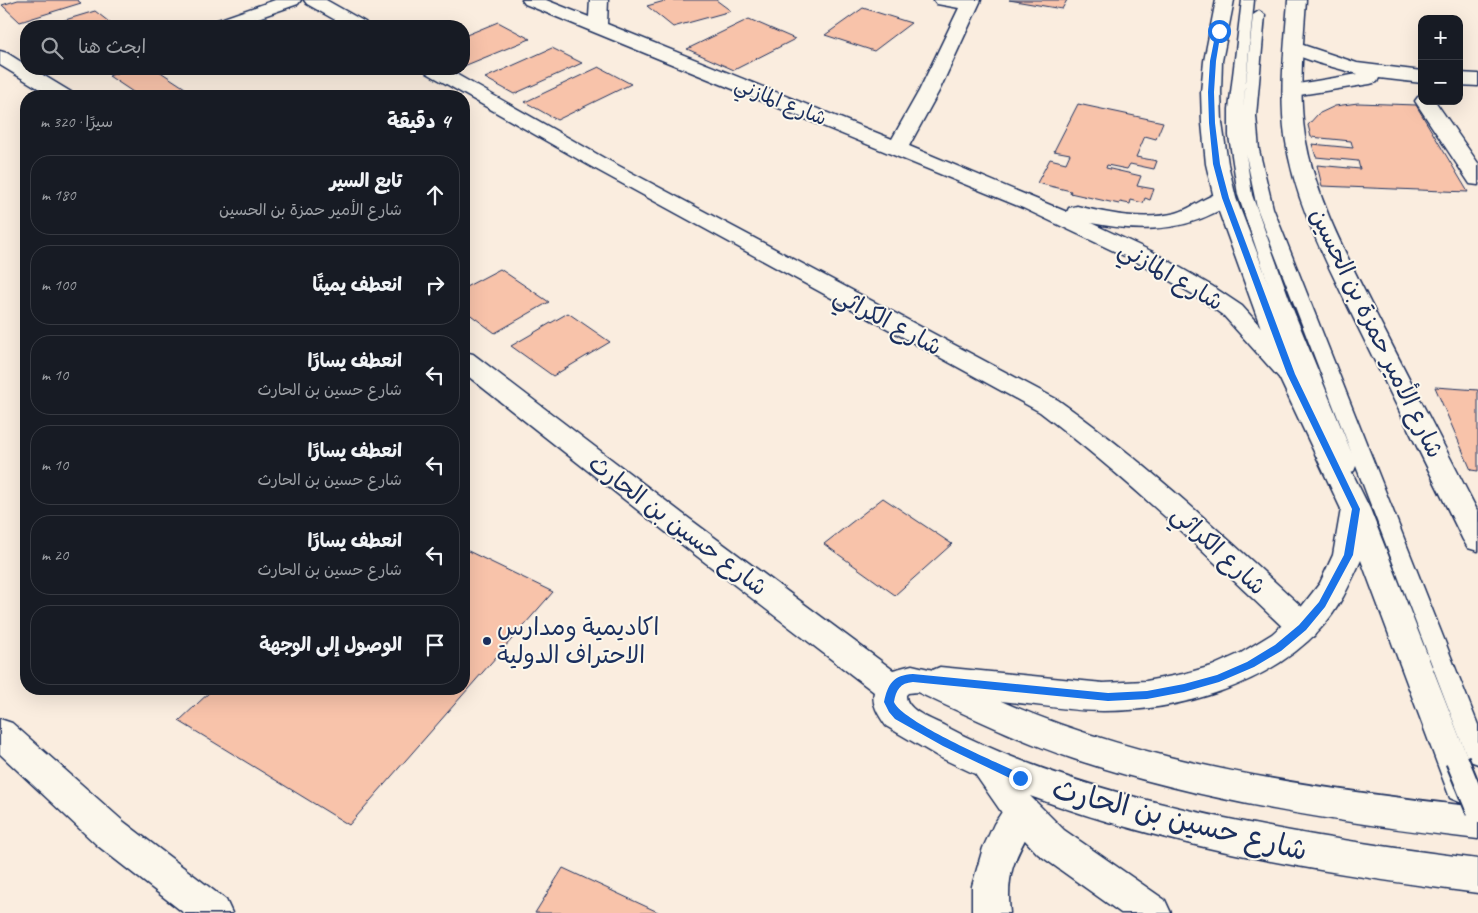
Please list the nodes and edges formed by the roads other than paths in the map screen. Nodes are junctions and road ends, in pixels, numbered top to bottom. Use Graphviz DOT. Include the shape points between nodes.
graph roads {
  1 [pos="292,0"];
  2 [pos="313,0"];
  3 [pos="531,0"];
  4 [pos="599,0"];
  5 [pos="943,0"];
  6 [pos="1225,0"];
  7 [pos="1248,0"];
  8 [pos="1260,0"];
  9 [pos="1297,0"];
  10 [pos="970,2"];
  11 [pos="235,20"];
  12 [pos="348,20"];
  13 [pos="598,27"];
  14 [pos="1294,48"];
  15 [pos="0,57"];
  16 [pos="20,69"];
  17 [pos="30,75"];
  18 [pos="445,75"];
  19 [pos="1407,77"];
  20 [pos="1463,79"];
  21 [pos="1478,80"];
  22 [pos="54,90"];
  23 [pos="1292,90"];
  24 [pos="1418,92"];
  25 [pos="1428,105"];
  26 [pos="896,148"];
  27 [pos="1478,179"];
  28 [pos="1226,198"];
  29 [pos="1032,203"];
  30 [pos="470,365"];
  31 [pos="1291,374"];
  32 [pos="1356,509"];
  33 [pos="1478,540"];
  34 [pos="1303,627"];
  35 [pos="907,683"];
  36 [pos="0,733"];
  37 [pos="1468,757"];
  38 [pos="985,761"];
  39 [pos="1021,812"];
  40 [pos="1477,821"];
  41 [pos="1478,876"];
  42 [pos="214,913"];
  43 [pos="991,913"];
  44 [pos="1152,913"];
  1 -- 11 [label="street"];
  2 -- 12 [label="street"];
  3 -- 13 [label="street, شارع المازني"];
  4 -- 13 [label="street"];
  5 -- 10 [label="street"];
  6 -- 28 [label="street" via="1213,61 1211,92 1216,164"];
  7 -- 37 [label="lane" via="1236,109 1237,146 1245,195 1286,312 1395,591"];
  8 -- 37 [label="lane" via="1250,116 1252,150 1264,208"];
  9 -- 14 [label="street, شارع الأمير حمزة بن الحسين"];
  10 -- 26 [label="street" via="929,91"];
  13 -- 26 [label="street, شارع المازني"];
  14 -- 19 [label="street" via="1343,65"];
  14 -- 23 [label="street, شارع الأمير حمزة بن الحسين"];
  15 -- 16 [label="street"];
  17 -- 22 [label="street"];
  18 -- 34 [label="street, شارع الكراثي" via="614,171 1049,406 1131,469"];
  19 -- 23 [label="street"];
  19 -- 24 [label="street"];
  20 -- 21 [label="street"];
  23 -- 33 [label="street, شارع الأمير حمزة بن الحسين" via="1295,136 1327,239"];
  25 -- 27 [label="street"];
  26 -- 29 [label="street, شارع المازني"];
  28 -- 29 [label="street, شارع المازني" via="1180,219 1159,221 1113,220"];
  28 -- 31 [label="street"];
  29 -- 31 [label="street, شارع المازني" via="1145,257 1204,291 1233,311"];
  30 -- 35 [label="street, شارع حسين بن الحارث" via="673,522"];
  31 -- 32 [label="street"];
  32 -- 34 [label="street" via="1348,555 1322,604"];
  32 -- 40 [label="street"];
  34 -- 35 [label="street" via="1278,648 1219,678 1147,695 1108,697"];
  35 -- 38 [label="street, شارع حسين بن الحارث" via="889,702 898,716"];
  35 -- 40 [label="street, شارع حسين بن الحارث" via="1047,735 1197,778 1285,796 1429,818"];
  36 -- 42 [label="street" via="111,834"];
  37 -- 40 [label="lane, bridge"];
  38 -- 39 [label="street"];
  38 -- 41 [label="street, شارع حسين بن الحارث" via="1020,778 1168,822 1275,846"];
  39 -- 43 [label="street" via="997,852 990,878"];
  39 -- 44 [label="street" via="1051,842"];
}
